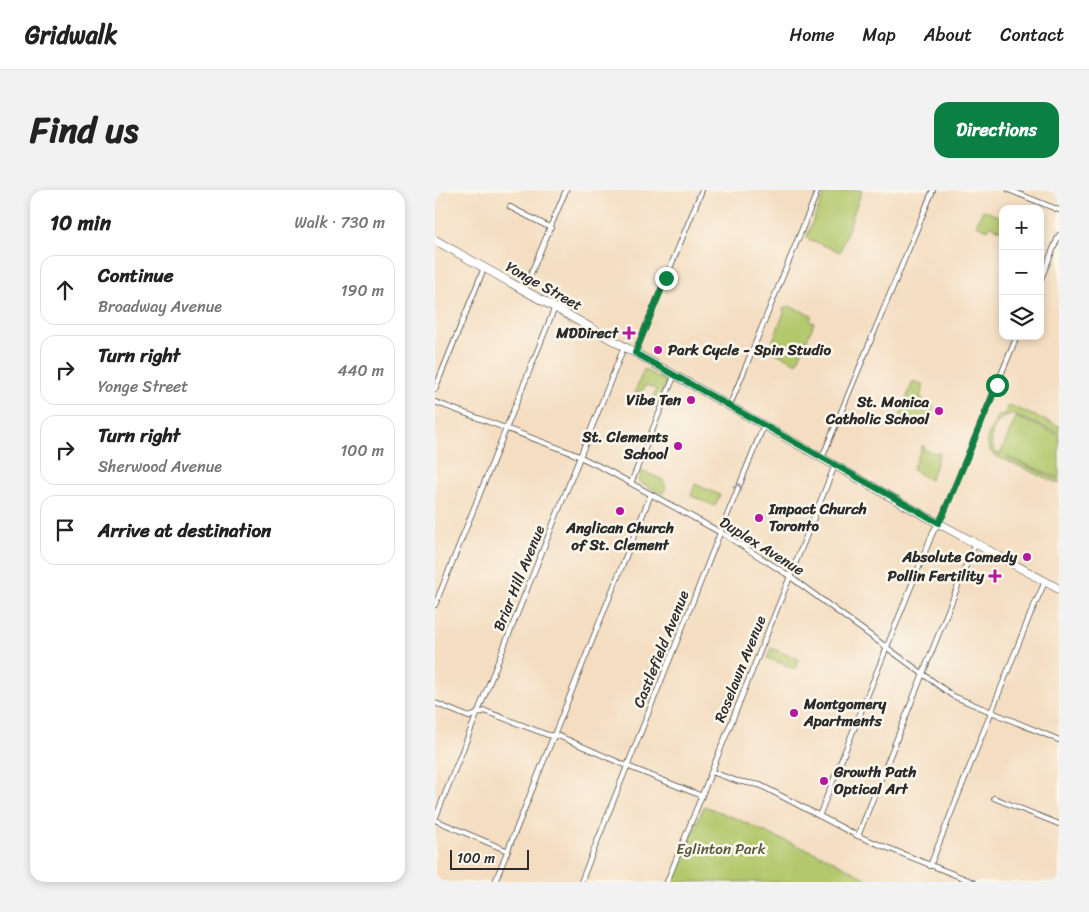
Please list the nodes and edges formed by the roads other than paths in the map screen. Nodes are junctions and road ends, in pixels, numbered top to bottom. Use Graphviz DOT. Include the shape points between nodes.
graph roads {
  1 [pos="566,190"];
  2 [pos="702,190"];
  3 [pos="818,190"];
  4 [pos="933,190"];
  5 [pos="1009,190"];
  6 [pos="510,207"];
  7 [pos="1059,210"];
  8 [pos="551,228"];
  9 [pos="1059,235"];
  10 [pos="435,240"];
  11 [pos="484,268"];
  12 [pos="1044,271"];
  13 [pos="524,290"];
  14 [pos="555,307"];
  15 [pos="1015,340"];
  16 [pos="625,347"];
  17 [pos="635,353"];
  18 [pos="675,374"];
  19 [pos="435,389"];
  20 [pos="435,402"];
  21 [pos="730,405"];
  22 [pos="764,425"];
  23 [pos="505,428"];
  24 [pos="581,456"];
  25 [pos="822,458"];
  26 [pos="835,465"];
  27 [pos="631,483"];
  28 [pos="651,494"];
  29 [pos="939,523"];
  30 [pos="720,533"];
  31 [pos="975,543"];
  32 [pos="790,577"];
  33 [pos="1045,582"];
  34 [pos="1059,589"];
  35 [pos="435,606"];
  36 [pos="887,648"];
  37 [pos="923,675"];
  38 [pos="435,703"];
  39 [pos="991,712"];
  40 [pos="477,713"];
  41 [pos="553,736"];
  42 [pos="1059,740"];
  43 [pos="627,766"];
  44 [pos="712,772"];
  45 [pos="702,796"];
  46 [pos="994,798"];
  47 [pos="819,816"];
  48 [pos="435,820"];
  49 [pos="1059,824"];
  50 [pos="858,836"];
  51 [pos="508,851"];
  52 [pos="930,866"];
  53 [pos="495,882"];
  54 [pos="581,882"];
  55 [pos="667,882"];
  56 [pos="973,882"];
  1 -- 8 [label="street"];
  2 -- 17 [label="street"];
  3 -- 21 [label="street"];
  4 -- 25 [label="street"];
  5 -- 7 [label="street"];
  6 -- 8 [label="street"];
  8 -- 13 [label="street"];
  9 -- 12 [label="street"];
  10 -- 11 [label="main road, Yonge Street"];
  11 -- 13 [label="main road, Yonge Street"];
  11 -- 19 [label="street"];
  13 -- 14 [label="main road, Yonge Street"];
  14 -- 16 [label="main road, Yonge Street"];
  14 -- 23 [label="street"];
  15 -- 29 [label="street"];
  16 -- 17 [label="main road, Yonge Street"];
  16 -- 24 [label="street, Briar Hill Avenue"];
  17 -- 18 [label="main road, Yonge Street"];
  18 -- 21 [label="main road, Yonge Street"];
  18 -- 27 [label="street"];
  20 -- 23 [label="street, Duplex Avenue"];
  21 -- 22 [label="main road, Yonge Street"];
  22 -- 25 [label="main road, Yonge Street"];
  30 -- 22 [label="street, Castlefield Avenue, one-way"];
  23 -- 24 [label="street, Duplex Avenue"];
  23 -- 35 [label="street"];
  24 -- 27 [label="street, Duplex Avenue"];
  24 -- 40 [label="street, Briar Hill Avenue"];
  25 -- 26 [label="main road, Yonge Street"];
  26 -- 29 [label="main road, Yonge Street"];
  26 -- 32 [label="street, Roselawn Avenue"];
  27 -- 28 [label="street, Duplex Avenue"];
  28 -- 30 [label="street, Duplex Avenue"];
  28 -- 41 [label="street"];
  29 -- 31 [label="main road, Yonge Street"];
  29 -- 36 [label="street"];
  30 -- 32 [label="street, Duplex Avenue"];
  30 -- 43 [label="street, Castlefield Avenue"];
  31 -- 33 [label="main road, Yonge Street"];
  31 -- 37 [label="street"];
  32 -- 36 [label="street, Duplex Avenue"];
  32 -- 44 [label="street, Roselawn Avenue"];
  33 -- 34 [label="main road, Yonge Street"];
  33 -- 39 [label="street"];
  36 -- 37 [label="street, Duplex Avenue"];
  36 -- 47 [label="street"];
  37 -- 39 [label="street, Duplex Avenue" via="953,696"];
  37 -- 50 [label="street"];
  38 -- 40 [label="street" via="469,717"];
  39 -- 42 [label="street, Duplex Avenue"];
  39 -- 52 [label="street"];
  40 -- 41 [label="street" via="485,711"];
  40 -- 48 [label="street, Briar Hill Avenue"];
  41 -- 43 [label="street"];
  41 -- 51 [label="street"];
  43 -- 45 [label="street"];
  43 -- 54 [label="street, Castlefield Avenue"];
  44 -- 45 [label="street, Roselawn Avenue"];
  44 -- 47 [label="street" via="760,785"];
  45 -- 55 [label="street, Roselawn Avenue"];
  46 -- 49 [label="street"];
  47 -- 50 [label="street"];
  48 -- 51 [label="street"];
  50 -- 52 [label="street"];
  51 -- 53 [label="street"];
  52 -- 56 [label="street"];
}
